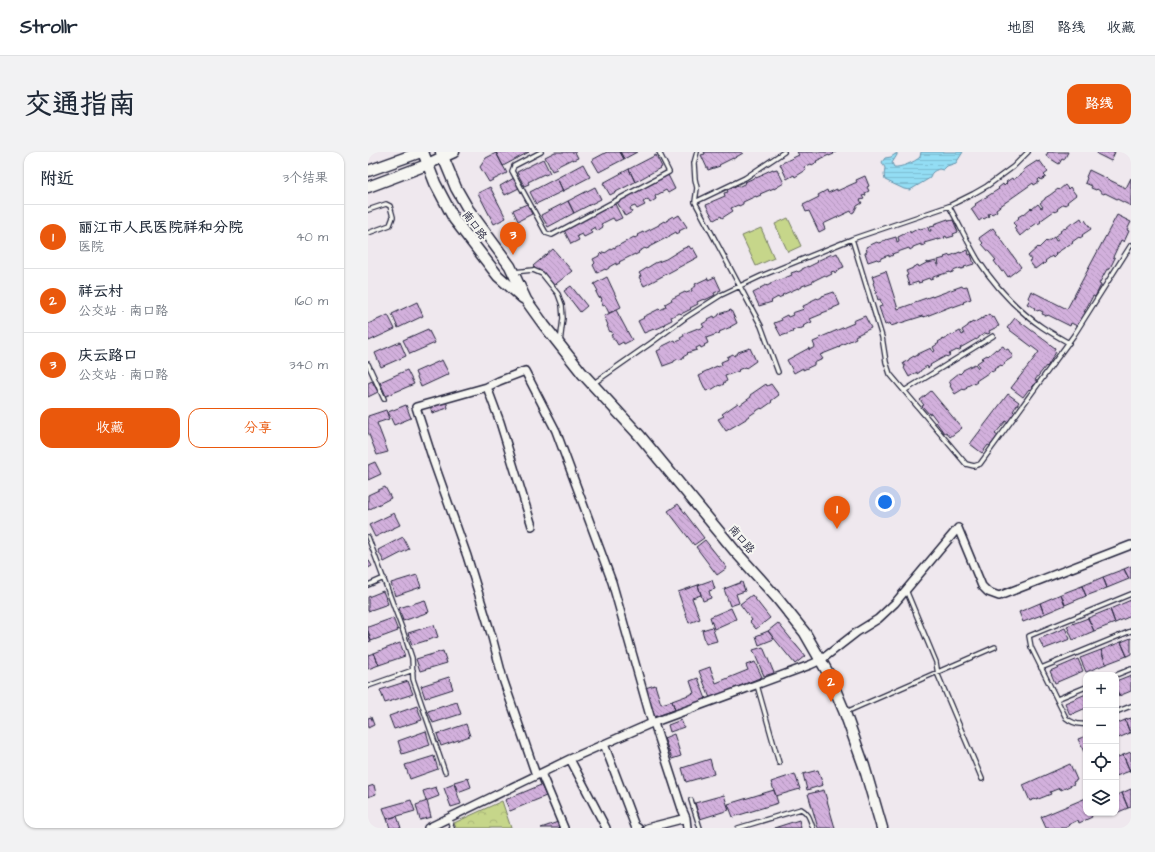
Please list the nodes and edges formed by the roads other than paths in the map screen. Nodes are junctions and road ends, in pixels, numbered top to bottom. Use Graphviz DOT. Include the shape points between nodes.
graph roads {
  1 [pos="422,152"];
  2 [pos="454,152"];
  3 [pos="541,152"];
  4 [pos="659,152"];
  5 [pos="697,152"];
  6 [pos="784,152"];
  7 [pos="1028,152"];
  8 [pos="442,154"];
  9 [pos="427,164"];
  10 [pos="368,171"];
  11 [pos="368,187"];
  12 [pos="695,202"];
  13 [pos="949,206"];
  14 [pos="368,210"];
  15 [pos="368,233"];
  16 [pos="852,239"];
  17 [pos="1131,245"];
  18 [pos="513,272"];
  19 [pos="739,285"];
  20 [pos="526,300"];
  21 [pos="993,336"];
  22 [pos="1069,343"];
  23 [pos="560,346"];
  24 [pos="368,366"];
  25 [pos="778,372"];
  26 [pos="592,385"];
  27 [pos="487,386"];
  28 [pos="904,391"];
  29 [pos="384,400"];
  30 [pos="532,526"];
  31 [pos="368,537"];
  32 [pos="1131,545"];
  33 [pos="384,578"];
  34 [pos="368,585"];
  35 [pos="906,590"];
  36 [pos="1131,594"];
  37 [pos="1131,631"];
  38 [pos="995,647"];
  39 [pos="821,660"];
  40 [pos="1041,668"];
  41 [pos="1131,669"];
  42 [pos="413,670"];
  43 [pos="938,672"];
  44 [pos="1119,674"];
  45 [pos="757,685"];
  46 [pos="368,686"];
  47 [pos="1083,688"];
  48 [pos="1057,699"];
  49 [pos="1131,706"];
  50 [pos="1119,711"];
  51 [pos="845,713"];
  52 [pos="653,723"];
  53 [pos="1083,724"];
  54 [pos="604,744"];
  55 [pos="570,759"];
  56 [pos="778,763"];
  57 [pos="445,772"];
  58 [pos="538,774"];
  59 [pos="982,779"];
  60 [pos="691,800"];
  61 [pos="449,818"];
  62 [pos="686,818"];
  63 [pos="428,828"];
  64 [pos="452,828"];
  65 [pos="564,828"];
  66 [pos="606,828"];
  67 [pos="638,828"];
  68 [pos="649,828"];
  69 [pos="687,828"];
  70 [pos="700,828"];
  71 [pos="738,828"];
  72 [pos="813,828"];
  73 [pos="882,828"];
  1 -- 9 [label="main road, 南口路"];
  1 -- 10 [label="main road"];
  2 -- 8 [label="main road"];
  3 -- 4 [label="lane" via="514,166 512,172 546,234 552,235 670,172"];
  5 -- 12 [label="lane" via="694,171 697,188"];
  6 -- 12 [label="lane" via="745,178"];
  7 -- 13 [label="lane" via="987,186"];
  8 -- 9 [label="main road"];
  8 -- 18 [label="main road, 南口路" via="468,209"];
  9 -- 11 [label="main road"];
  9 -- 20 [label="main road, 南口路" via="454,219 498,276"];
  12 -- 19 [label="lane"];
  13 -- 16 [label="lane"];
  13 -- 22 [label="lane" via="978,259 999,288 1027,316"];
  14 -- 15 [label="lane" via="386,204 390,206 392,217 390,225"];
  16 -- 19 [label="lane"];
  16 -- 28 [label="lane" via="882,337 887,368"];
  17 -- 22 [label="lane"];
  18 -- 20 [label="main road, 南口路"];
  18 -- 23 [label="lane" via="533,270 542,274 558,294 563,318"];
  19 -- 25 [label="lane" via="761,326"];
  19 -- 26 [label="lane" via="684,318"];
  20 -- 23 [label="main road, 南口路"];
  21 -- 28 [label="lane"];
  22 -- 28 [label="lane" via="977,465 966,464"];
  23 -- 26 [label="main road, 南口路"];
  24 -- 29 [label="lane"];
  26 -- 39 [label="main road, 南口路" via="640,436 777,598"];
  27 -- 30 [label="street"];
  27 -- 52 [label="street" via="525,371 556,431 612,582"];
  27 -- 58 [label="street" via="416,407 467,556 502,679"];
  31 -- 33 [label="lane"];
  32 -- 35 [label="street" via="999,596 988,592 982,586 958,528"];
  33 -- 34 [label="lane"];
  33 -- 42 [label="lane" via="412,658"];
  35 -- 39 [label="street" via="878,619"];
  35 -- 43 [label="lane"];
  36 -- 40 [label="lane" via="1029,636"];
  37 -- 40 [label="lane"];
  38 -- 43 [label="lane"];
  39 -- 45 [label="street"];
  39 -- 51 [label="main road, 南口路"];
  40 -- 48 [label="lane"];
  41 -- 44 [label="lane"];
  42 -- 46 [label="lane"];
  42 -- 57 [label="lane" via="413,679"];
  43 -- 51 [label="lane"];
  43 -- 59 [label="lane"];
  45 -- 52 [label="street"];
  45 -- 56 [label="lane"];
  47 -- 48 [label="lane"];
  48 -- 53 [label="lane" via="1066,718 1074,723"];
  49 -- 50 [label="lane"];
  51 -- 73 [label="main road, 南口路"];
  52 -- 54 [label="street"];
  52 -- 62 [label="street"];
  54 -- 55 [label="street"];
  54 -- 67 [label="street" via="635,826"];
  55 -- 58 [label="street"];
  55 -- 66 [label="street"];
  58 -- 61 [label="street"];
  58 -- 65 [label="street"];
  60 -- 70 [label="lane"];
  61 -- 63 [label="street"];
  61 -- 64 [label="lane"];
  62 -- 68 [label="street"];
  62 -- 69 [label="street"];
  71 -- 72 [label="lane" via="801,809 806,811"];
}
